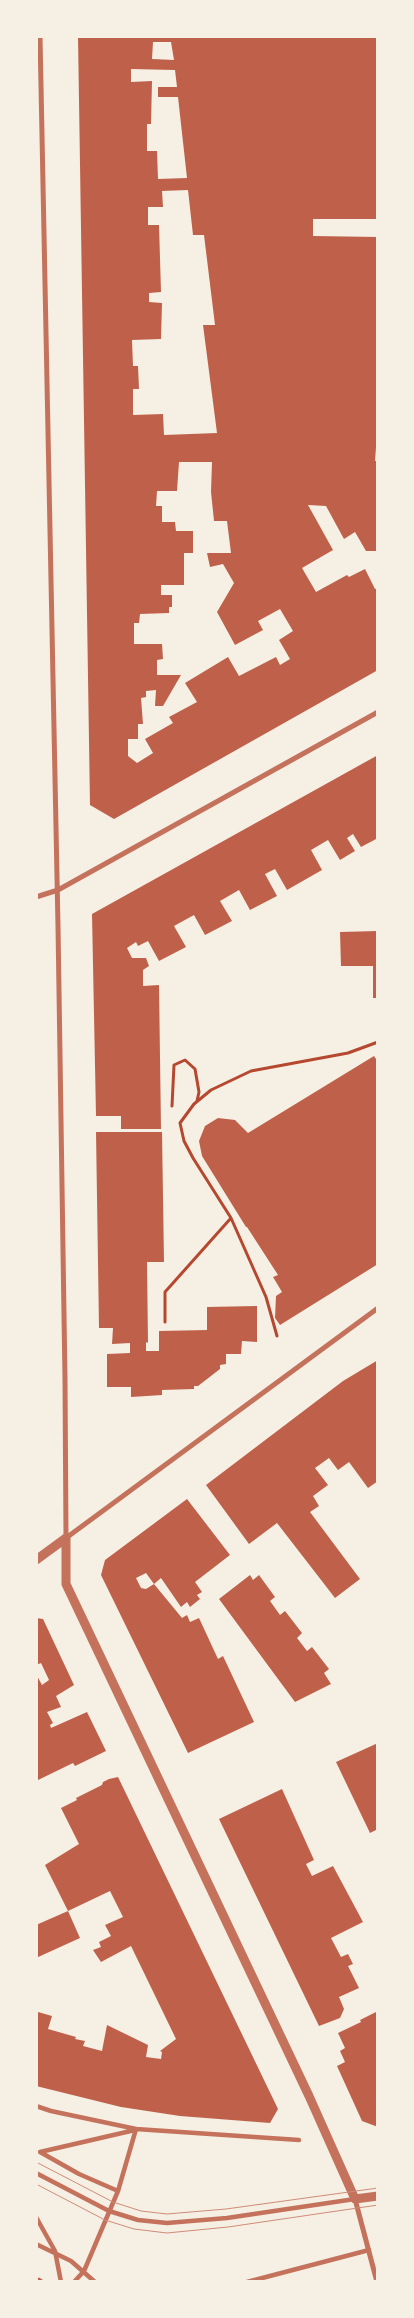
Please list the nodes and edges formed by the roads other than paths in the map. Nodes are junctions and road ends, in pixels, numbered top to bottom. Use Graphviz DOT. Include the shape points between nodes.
graph roads {
  1 [pos="40,36"];
  2 [pos="378,712"];
  3 [pos="58,890"];
  4 [pos="36,897"];
  5 [pos="378,1308"];
  6 [pos="66,1538"];
  7 [pos="36,1560"];
  8 [pos="36,2106"];
  9 [pos="136,2130"];
  10 [pos="299,2140"];
  11 [pos="36,2173"];
  12 [pos="118,2191"];
  13 [pos="378,2196"];
  14 [pos="354,2199"];
  15 [pos="109,2211"];
  16 [pos="36,2217"];
  17 [pos="36,2244"];
  18 [pos="370,2250"];
  19 [pos="55,2251"];
  20 [pos="84,2271"];
  21 [pos="61,2282"];
  22 [pos="74,2282"];
  23 [pos="95,2282"];
  24 [pos="247,2282"];
  25 [pos="377,2282"];
  1 -- 3 [label="street"];
  2 -- 3 [label="street"];
  3 -- 4 [label="street"];
  3 -- 6 [label="street"];
  5 -- 6 [label="street"];
  6 -- 7 [label="street"];
  6 -- 14 [label="street" via="66,1584 309,2096"];
  8 -- 9 [label="street"];
  9 -- 10 [label="street"];
  9 -- 12 [label="street"];
  9 -- 12 [label="street" via="40,2152"];
  11 -- 15 [label="street"];
  12 -- 15 [label="street"];
  13 -- 14 [label="street"];
  14 -- 15 [label="street" via="188,2223 138,2220"];
  14 -- 18 [label="street"];
  15 -- 20 [label="street"];
  16 -- 19 [label="street"];
  17 -- 19 [label="street"];
  18 -- 24 [label="street"];
  18 -- 25 [label="street"];
  19 -- 20 [label="street"];
  19 -- 21 [label="street"];
  20 -- 22 [label="street"];
  20 -- 23 [label="street"];
}
